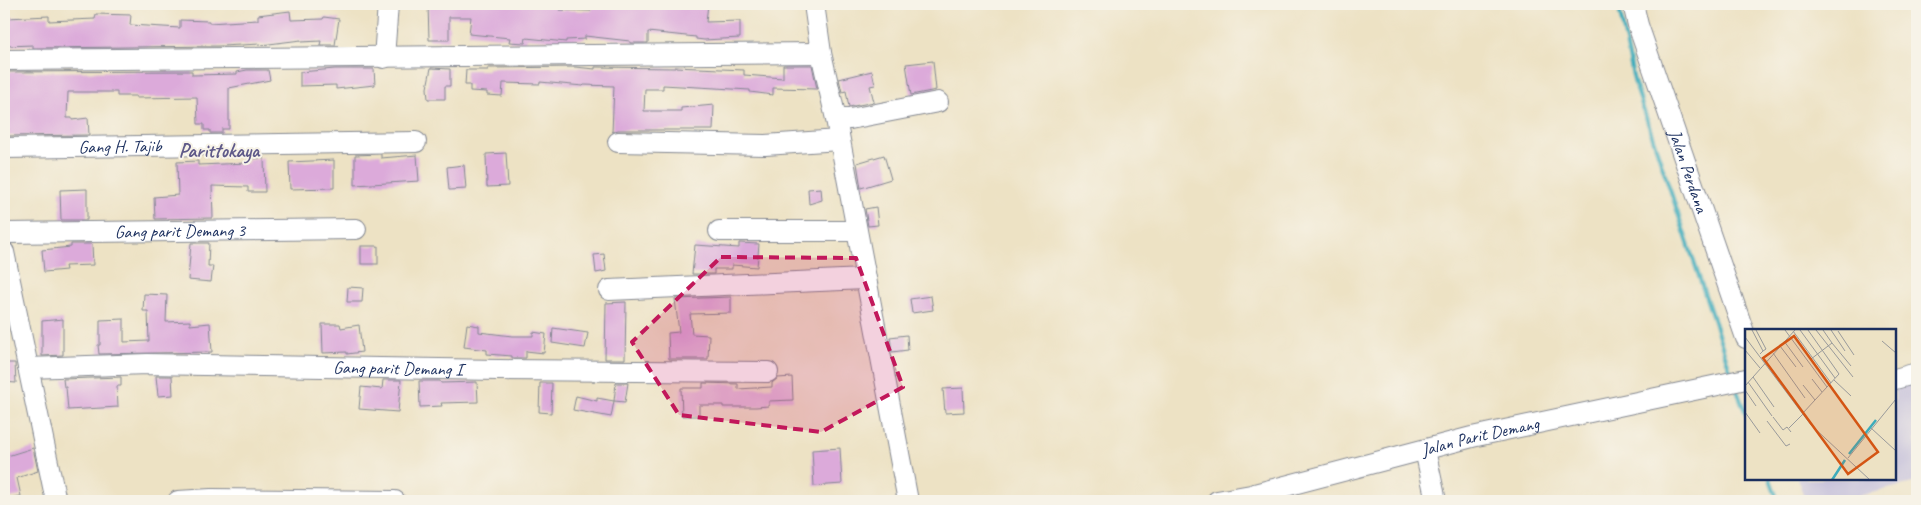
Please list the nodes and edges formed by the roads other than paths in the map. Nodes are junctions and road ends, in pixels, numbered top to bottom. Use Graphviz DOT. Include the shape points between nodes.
graph roads {
  1 [pos="388,4"];
  2 [pos="814,4"];
  3 [pos="1633,4"];
  4 [pos="821,53"];
  5 [pos="384,58"];
  6 [pos="4,60"];
  7 [pos="938,102"];
  8 [pos="836,119"];
  9 [pos="838,140"];
  10 [pos="416,142"];
  11 [pos="618,142"];
  12 [pos="4,148"];
  13 [pos="356,229"];
  14 [pos="719,231"];
  15 [pos="856,231"];
  16 [pos="4,233"];
  17 [pos="4,252"];
  18 [pos="865,279"];
  19 [pos="609,290"];
  20 [pos="1745,335"];
  21 [pos="28,368"];
  22 [pos="768,372"];
  23 [pos="1917,373"];
  24 [pos="1896,379"];
  25 [pos="1738,381"];
  26 [pos="1425,450"];
  27 [pos="56,501"];
  28 [pos="178,501"];
  29 [pos="395,501"];
  30 [pos="908,501"];
  31 [pos="1217,501"];
  32 [pos="1436,501"];
  1 -- 5 [label="street"];
  2 -- 4 [label="street"];
  3 -- 20 [label="street, Jalan Perdana"];
  4 -- 5 [label="street"];
  4 -- 8 [label="street"];
  5 -- 6 [label="street"];
  7 -- 8 [label="street"];
  8 -- 9 [label="street"];
  9 -- 11 [label="street" via="765,145"];
  9 -- 15 [label="street"];
  10 -- 12 [label="street, Gang H. Tajib"];
  13 -- 16 [label="street, Gang parit Demang 3"];
  14 -- 15 [label="street"];
  15 -- 18 [label="street"];
  17 -- 21 [label="street"];
  18 -- 19 [label="street"];
  18 -- 30 [label="street"];
  21 -- 22 [label="street, Gang parit Demang I" via="147,364"];
  21 -- 27 [label="street"];
  23 -- 24 [label="street"];
  25 -- 26 [label="street, Jalan Parit Demang" via="1472,437"];
  26 -- 31 [label="street, Jalan Parit Demang"];
  26 -- 32 [label="street"];
  28 -- 29 [label="street"];
}
